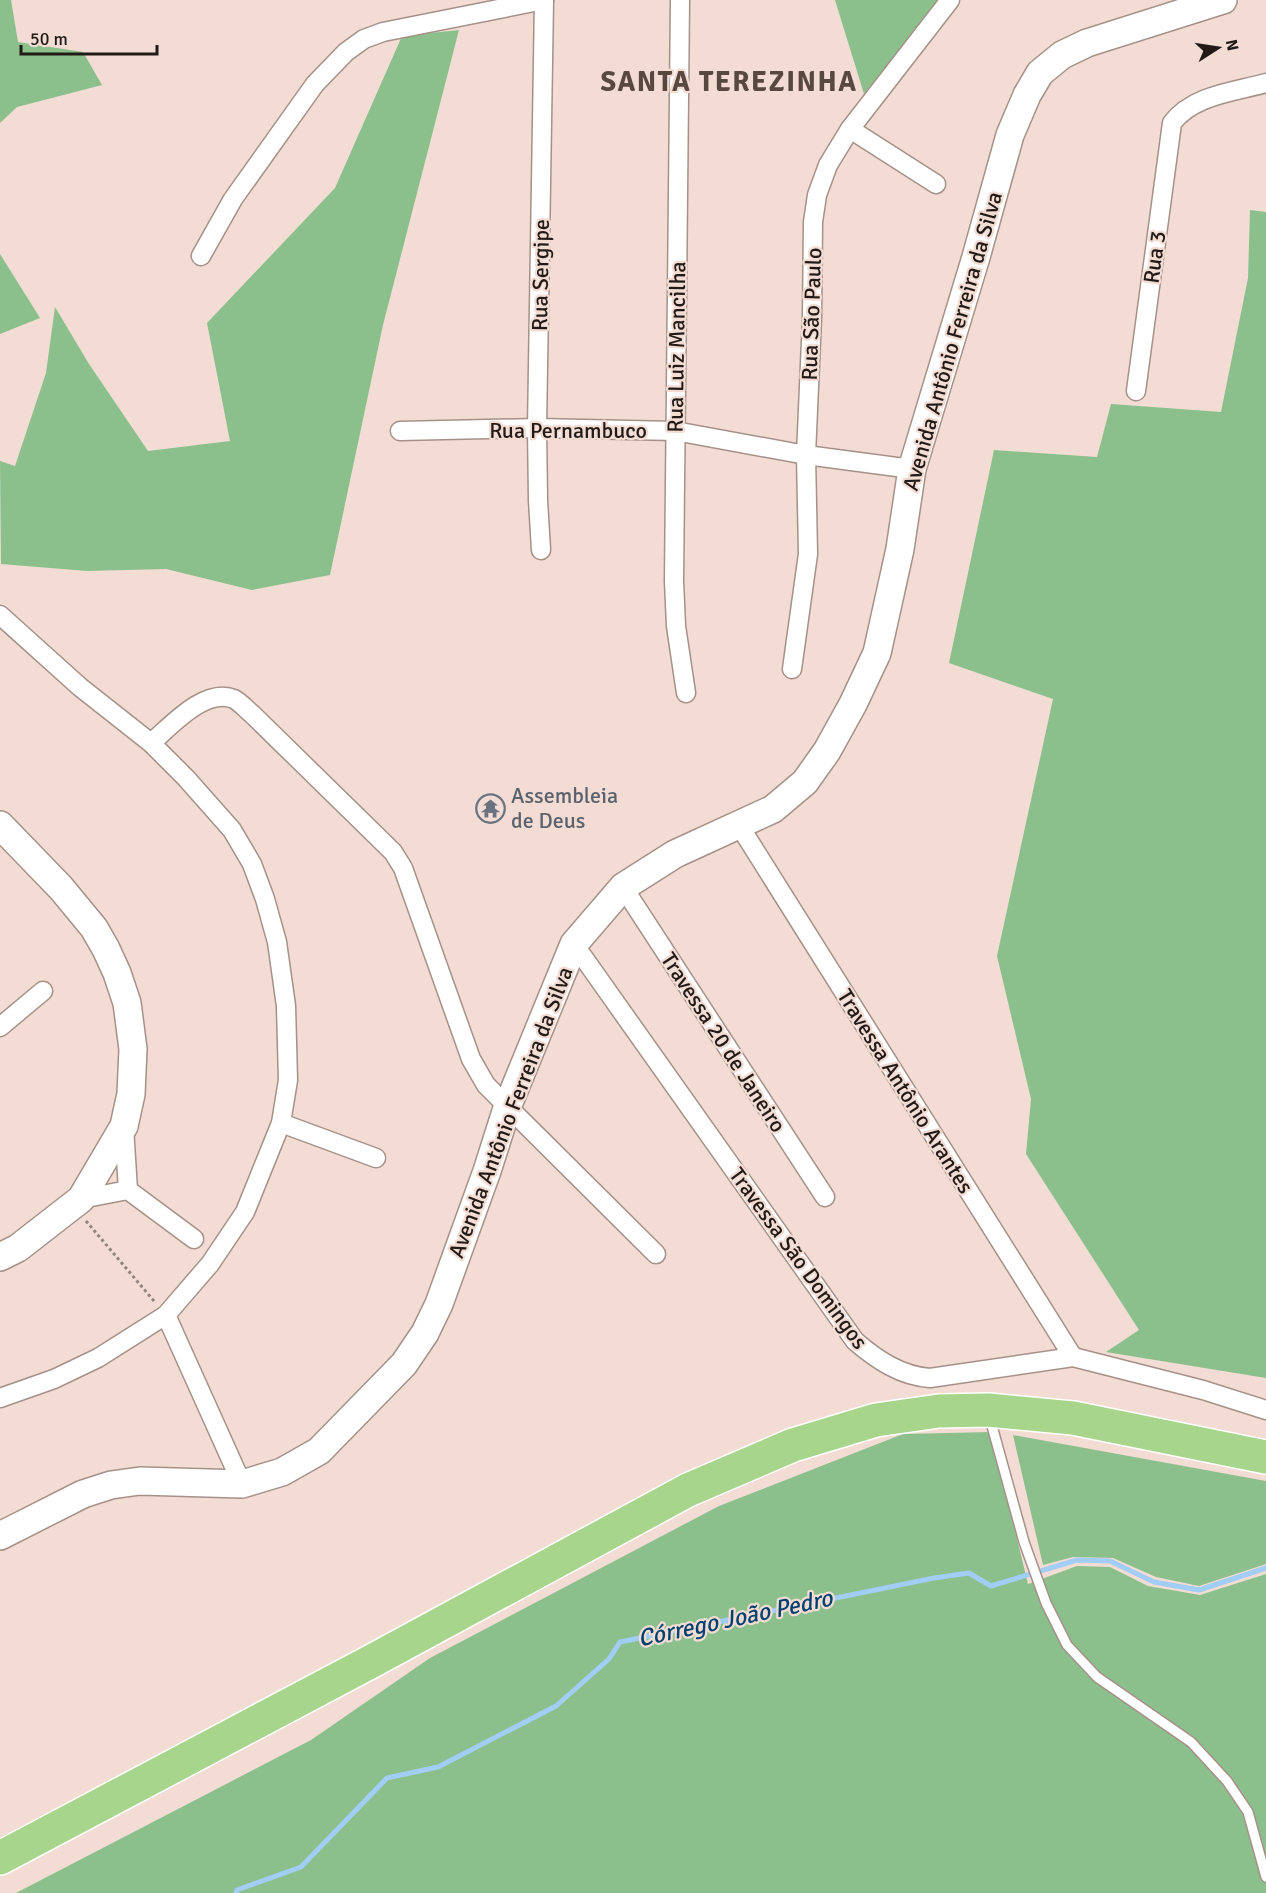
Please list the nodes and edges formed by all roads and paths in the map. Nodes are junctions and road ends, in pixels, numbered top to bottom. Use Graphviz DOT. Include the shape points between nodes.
graph roads {
  1 [pos="544,0"];
  2 [pos="680,0"];
  3 [pos="950,0"];
  4 [pos="1223,0"];
  5 [pos="1266,83"];
  6 [pos="850,129"];
  7 [pos="936,184"];
  8 [pos="201,256"];
  9 [pos="1136,392"];
  10 [pos="537,428"];
  11 [pos="400,431"];
  12 [pos="675,431"];
  13 [pos="806,455"];
  14 [pos="912,469"];
  15 [pos="541,550"];
  16 [pos="0,615"];
  17 [pos="792,669"];
  18 [pos="686,693"];
  19 [pos="151,743"];
  20 [pos="0,825"];
  21 [pos="739,825"];
  22 [pos="623,887"];
  23 [pos="574,944"];
  24 [pos="43,991"];
  25 [pos="0,1027"];
  26 [pos="508,1105"];
  27 [pos="281,1123"];
  28 [pos="124,1126"];
  29 [pos="376,1158"];
  30 [pos="128,1190"];
  31 [pos="825,1197"];
  32 [pos="77,1203"];
  33 [pos="194,1239"];
  34 [pos="656,1254"];
  35 [pos="0,1257"];
  36 [pos="166,1315"];
  37 [pos="1073,1357"];
  38 [pos="0,1398"];
  39 [pos="988,1410"];
  40 [pos="1266,1410"];
  41 [pos="1266,1457"];
  42 [pos="242,1484"];
  43 [pos="0,1536"];
  44 [pos="0,1858"];
  45 [pos="1266,1877"];
  1 -- 8 [label="street" via="383,32 346,52 315,84 233,199"];
  1 -- 10 [label="street, Rua Sergipe"];
  2 -- 12 [label="street, Rua Luiz Mancilha"];
  3 -- 6 [label="street, Rua São Paulo"];
  4 -- 14 [label="street, Avenida Antônio Ferreira da Silva" via="1087,43 1040,73 1010,135"];
  5 -- 9 [label="street, Rua 3" via="1191,105 1172,123"];
  6 -- 7 [label="street"];
  6 -- 13 [label="street, Rua São Paulo" via="828,165 817,195 813,222"];
  10 -- 11 [label="street, Rua Pernambuco"];
  10 -- 12 [label="street, Rua Pernambuco"];
  10 -- 15 [label="street, Rua Sergipe"];
  12 -- 13 [label="street, Rua Pernambuco"];
  12 -- 18 [label="street, Rua Luiz Mancilha" via="675,615"];
  13 -- 14 [label="street, Rua Pernambuco"];
  13 -- 17 [label="street, Rua São Paulo" via="808,554"];
  14 -- 21 [label="street, Avenida Antônio Ferreira da Silva" via="890,604 877,653 853,704 805,782 773,809"];
  16 -- 19 [label="street" via="80,687"];
  19 -- 26 [label="street" via="199,703 216,697 234,699 393,852 403,868 471,1059 486,1085"];
  19 -- 27 [label="street" via="232,830 252,864 265,899 277,942 286,1006 288,1080"];
  20 -- 28 [label="street" via="94,928 117,973 127,1004 133,1049 131,1094"];
  21 -- 22 [label="street, Avenida Antônio Ferreira da Silva" via="675,854"];
  21 -- 37 [label="street, Travessa Antônio Arantes"];
  22 -- 23 [label="street, Avenida Antônio Ferreira da Silva"];
  22 -- 31 [label="street, Travessa 20 de Janeiro"];
  23 -- 26 [label="street, Avenida Antônio Ferreira da Silva"];
  23 -- 37 [label="street, Travessa São Domingos" via="855,1341 874,1358 913,1377 930,1378"];
  24 -- 25 [label="street"];
  26 -- 34 [label="street"];
  26 -- 42 [label="street, Avenida Antônio Ferreira da Silva" via="439,1304 415,1349 319,1451 282,1472"];
  27 -- 29 [label="street"];
  27 -- 36 [label="street" via="245,1212 210,1264"];
  28 -- 30 [label="street"];
  28 -- 32 [label="street"];
  30 -- 32 [label="street"];
  30 -- 33 [label="street"];
  32 -- 35 [label="street"];
  32 -- 36 [label="path"];
  36 -- 38 [label="street" via="98,1358"];
  36 -- 42 [label="street"];
  37 -- 40 [label="street, Travessa São Domingos"];
  39 -- 41 [label="highway" via="1073,1418"];
  39 -- 44 [label="highway" via="939,1411 876,1420 793,1444 688,1490"];
  39 -- 45 [label="lane" via="1024,1542 1046,1603 1067,1645 1097,1677 1191,1742 1227,1781 1248,1812"];
  42 -- 43 [label="street, Avenida Antônio Ferreira da Silva" via="140,1481 111,1485 83,1494"];
}
